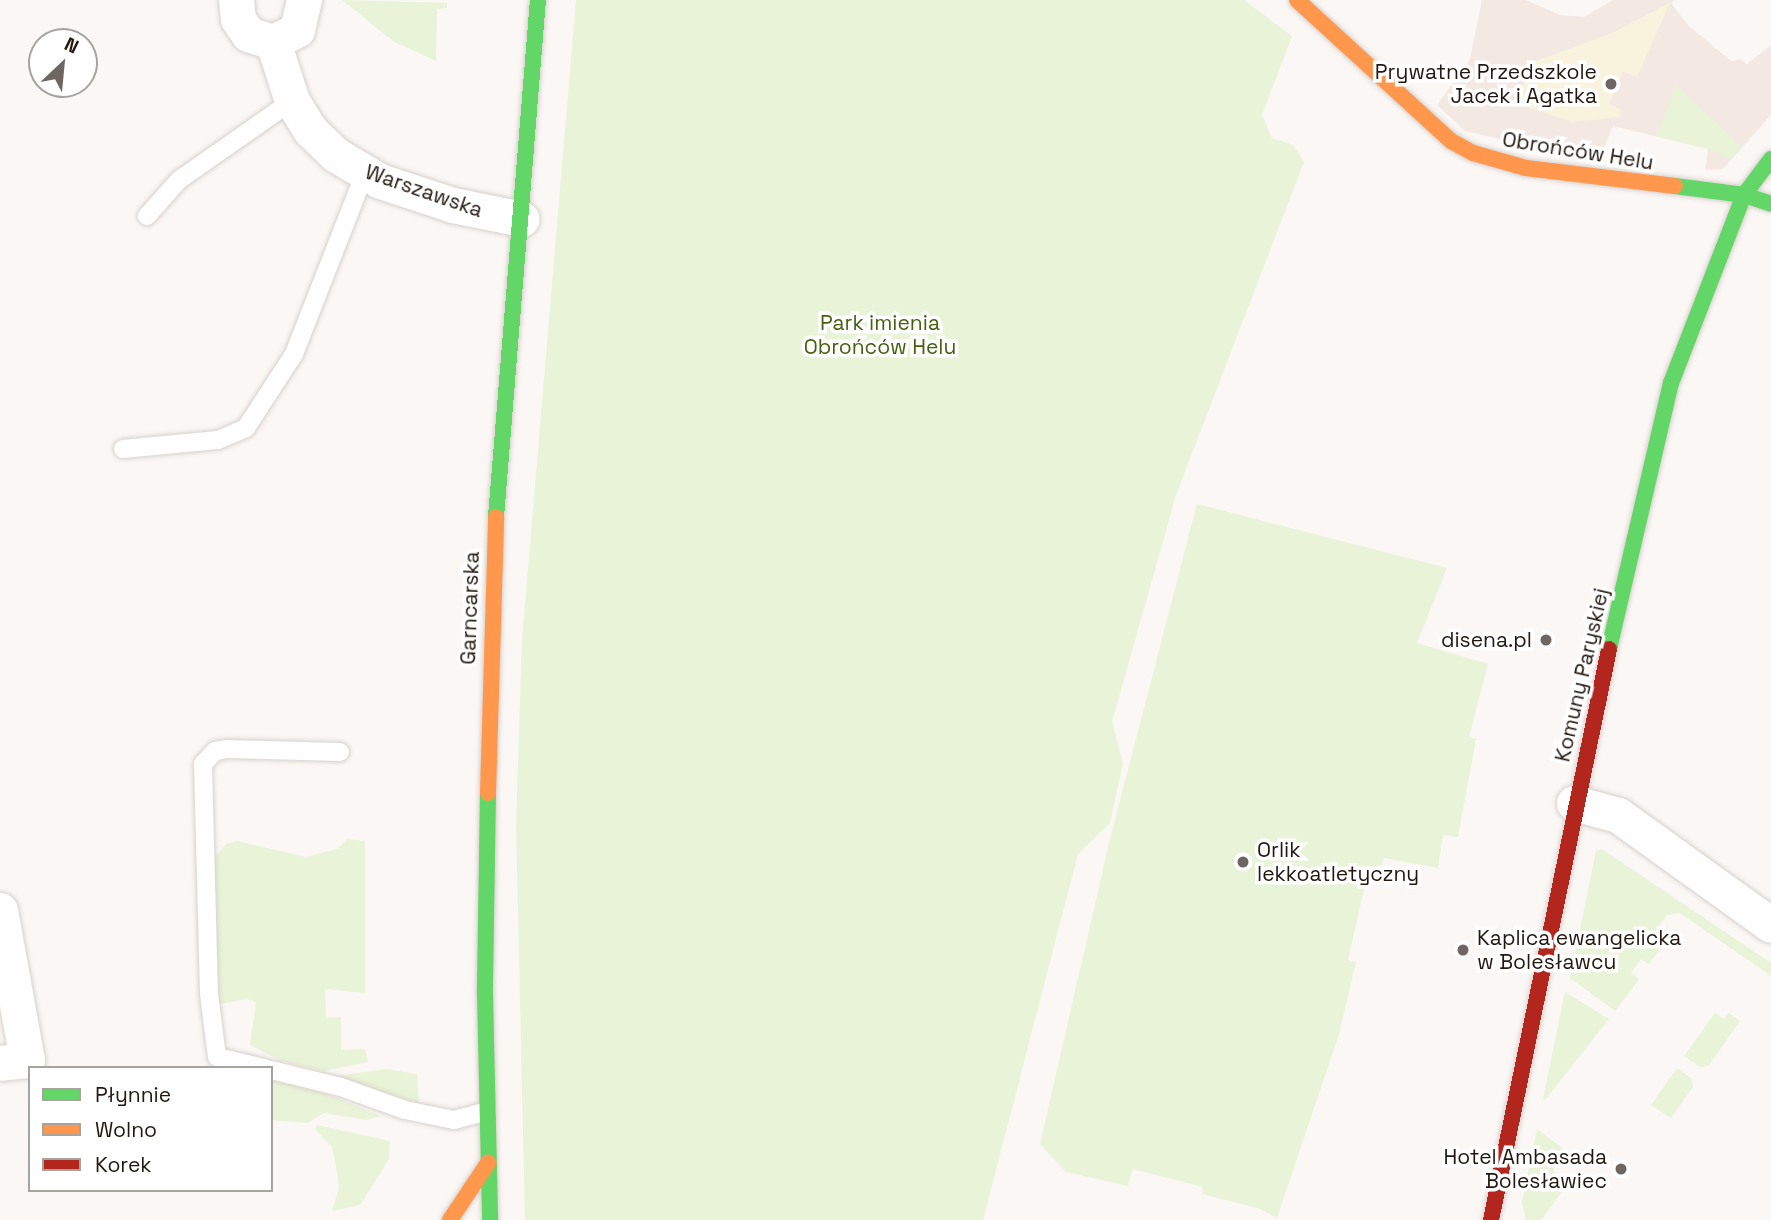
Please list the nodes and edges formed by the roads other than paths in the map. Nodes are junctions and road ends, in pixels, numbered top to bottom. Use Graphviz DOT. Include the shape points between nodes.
graph roads {
  1 [pos="236,0"];
  2 [pos="304,0"];
  3 [pos="538,0"];
  4 [pos="1297,0"];
  5 [pos="273,42"];
  6 [pos="292,101"];
  7 [pos="1771,159"];
  8 [pos="365,173"];
  9 [pos="1744,195"];
  10 [pos="1771,204"];
  11 [pos="148,216"];
  12 [pos="522,219"];
  13 [pos="123,449"];
  14 [pos="340,752"];
  15 [pos="1574,803"];
  16 [pos="0,910"];
  17 [pos="1771,925"];
  18 [pos="0,1063"];
  19 [pos="255,1066"];
  20 [pos="273,1071"];
  21 [pos="487,1111"];
  22 [pos="488,1163"];
  23 [pos="450,1220"];
  24 [pos="490,1220"];
  25 [pos="1491,1220"];
  1 -- 5 [label="street" via="242,27 256,39"];
  2 -- 5 [label="street" via="297,30"];
  3 -- 12 [label="street, Garncarska"];
  4 -- 9 [label="street, Obrońców Helu" via="1451,141 1473,153 1526,168"];
  5 -- 6 [label="street, Warszawska"];
  6 -- 8 [label="street, Warszawska" via="310,130"];
  6 -- 11 [label="lane" via="178,180"];
  7 -- 9 [label="street, Komuny Paryskiej"];
  8 -- 12 [label="street, Warszawska" via="453,205"];
  8 -- 13 [label="lane" via="294,354 246,428 218,440"];
  9 -- 10 [label="street, Obrońców Helu"];
  9 -- 15 [label="street, Komuny Paryskiej" via="1671,383"];
  12 -- 21 [label="street, Garncarska" via="491,579"];
  14 -- 19 [label="lane" via="227,749 215,751 203,764 209,994 217,1057"];
  15 -- 17 [label="street" via="1618,815"];
  15 -- 25 [label="street, Komuny Paryskiej"];
  16 -- 18 [label="street" via="27,1060"];
  20 -- 21 [label="lane" via="442,1118 454,1120"];
  21 -- 22 [label="street, Garncarska"];
  22 -- 23 [label="street"];
  22 -- 24 [label="street, Garncarska"];
}
